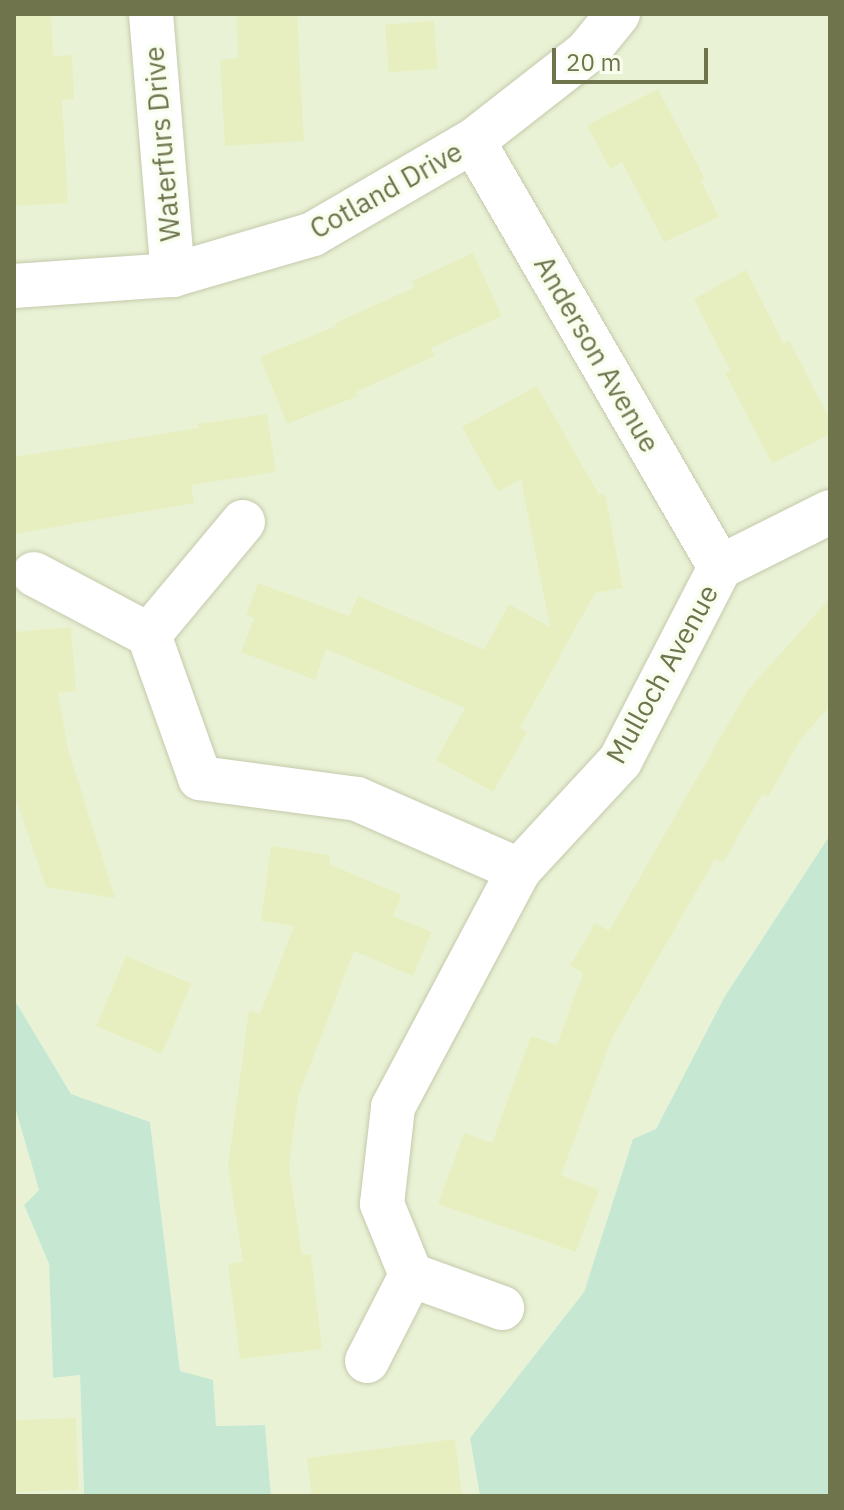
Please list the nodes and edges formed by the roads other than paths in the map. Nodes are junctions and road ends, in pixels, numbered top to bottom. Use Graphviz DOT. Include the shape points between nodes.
graph roads {
  1 [pos="151,14"];
  2 [pos="618,14"];
  3 [pos="473,141"];
  4 [pos="173,275"];
  5 [pos="14,286"];
  6 [pos="830,512"];
  7 [pos="243,522"];
  8 [pos="720,567"];
  9 [pos="34,574"];
  10 [pos="149,635"];
  11 [pos="519,870"];
  12 [pos="411,1275"];
  13 [pos="502,1308"];
  14 [pos="367,1361"];
  1 -- 4 [label="street, Waterfurs Drive"];
  2 -- 3 [label="street, Cotland Drive" via="587,52"];
  3 -- 4 [label="street, Cotland Drive" via="313,234"];
  3 -- 8 [label="street, Anderson Avenue"];
  4 -- 5 [label="street, Cotland Drive"];
  6 -- 8 [label="street, Mulloch Avenue"];
  7 -- 10 [label="street"];
  8 -- 11 [label="street, Mulloch Avenue" via="620,761"];
  9 -- 10 [label="street"];
  10 -- 11 [label="street" via="200,778 357,799"];
  11 -- 12 [label="street, Mulloch Avenue" via="393,1107 382,1204"];
  12 -- 13 [label="street"];
  12 -- 14 [label="street"];
}
